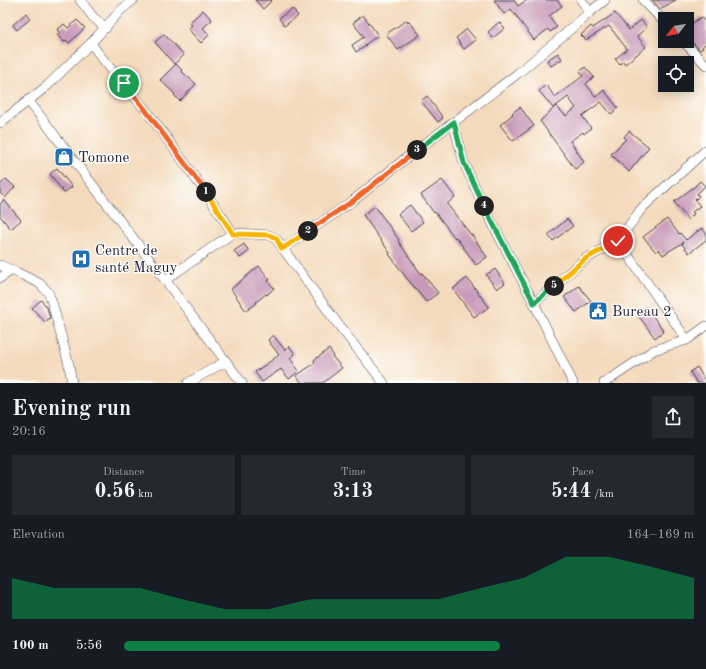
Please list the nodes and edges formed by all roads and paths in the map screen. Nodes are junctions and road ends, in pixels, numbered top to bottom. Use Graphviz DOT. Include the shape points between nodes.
graph roads {
  1 [pos="80,0"];
  2 [pos="133,0"];
  3 [pos="581,0"];
  4 [pos="605,0"];
  5 [pos="643,0"];
  6 [pos="590,12"];
  7 [pos="658,16"];
  8 [pos="106,28"];
  9 [pos="91,43"];
  10 [pos="690,48"];
  11 [pos="706,65"];
  12 [pos="28,100"];
  13 [pos="454,122"];
  14 [pos="0,123"];
  15 [pos="706,150"];
  16 [pos="233,234"];
  17 [pos="618,241"];
  18 [pos="282,249"];
  19 [pos="0,266"];
  20 [pos="12,270"];
  21 [pos="0,278"];
  22 [pos="165,280"];
  23 [pos="534,303"];
  24 [pos="706,326"];
  25 [pos="687,340"];
  26 [pos="226,361"];
  27 [pos="381,382"];
  28 [pos="72,383"];
  29 [pos="188,383"];
  30 [pos="242,383"];
  31 [pos="573,383"];
  32 [pos="604,383"];
  1 -- 8 [label="street"];
  2 -- 8 [label="street"];
  3 -- 6 [label="street"];
  4 -- 6 [label="street"];
  5 -- 7 [label="street"];
  6 -- 13 [label="street" via="517,74"];
  8 -- 9 [label="street"];
  9 -- 12 [label="street" via="47,86"];
  9 -- 16 [label="street" via="188,167"];
  10 -- 11 [label="street"];
  12 -- 14 [label="street"];
  12 -- 22 [label="street"];
  13 -- 18 [label="street" via="354,200"];
  13 -- 23 [label="street" via="464,163"];
  15 -- 17 [label="street" via="642,208"];
  16 -- 18 [label="street" via="269,235 276,238"];
  16 -- 22 [label="street"];
  17 -- 23 [label="street" via="585,259"];
  17 -- 25 [label="street"];
  18 -- 27 [label="street"];
  19 -- 20 [label="street"];
  20 -- 21 [label="street"];
  20 -- 28 [label="street" via="39,283 48,292"];
  22 -- 26 [label="street"];
  23 -- 31 [label="street"];
  24 -- 25 [label="street"];
  25 -- 32 [label="street" via="654,350"];
  26 -- 29 [label="street"];
  26 -- 30 [label="street"];
}
